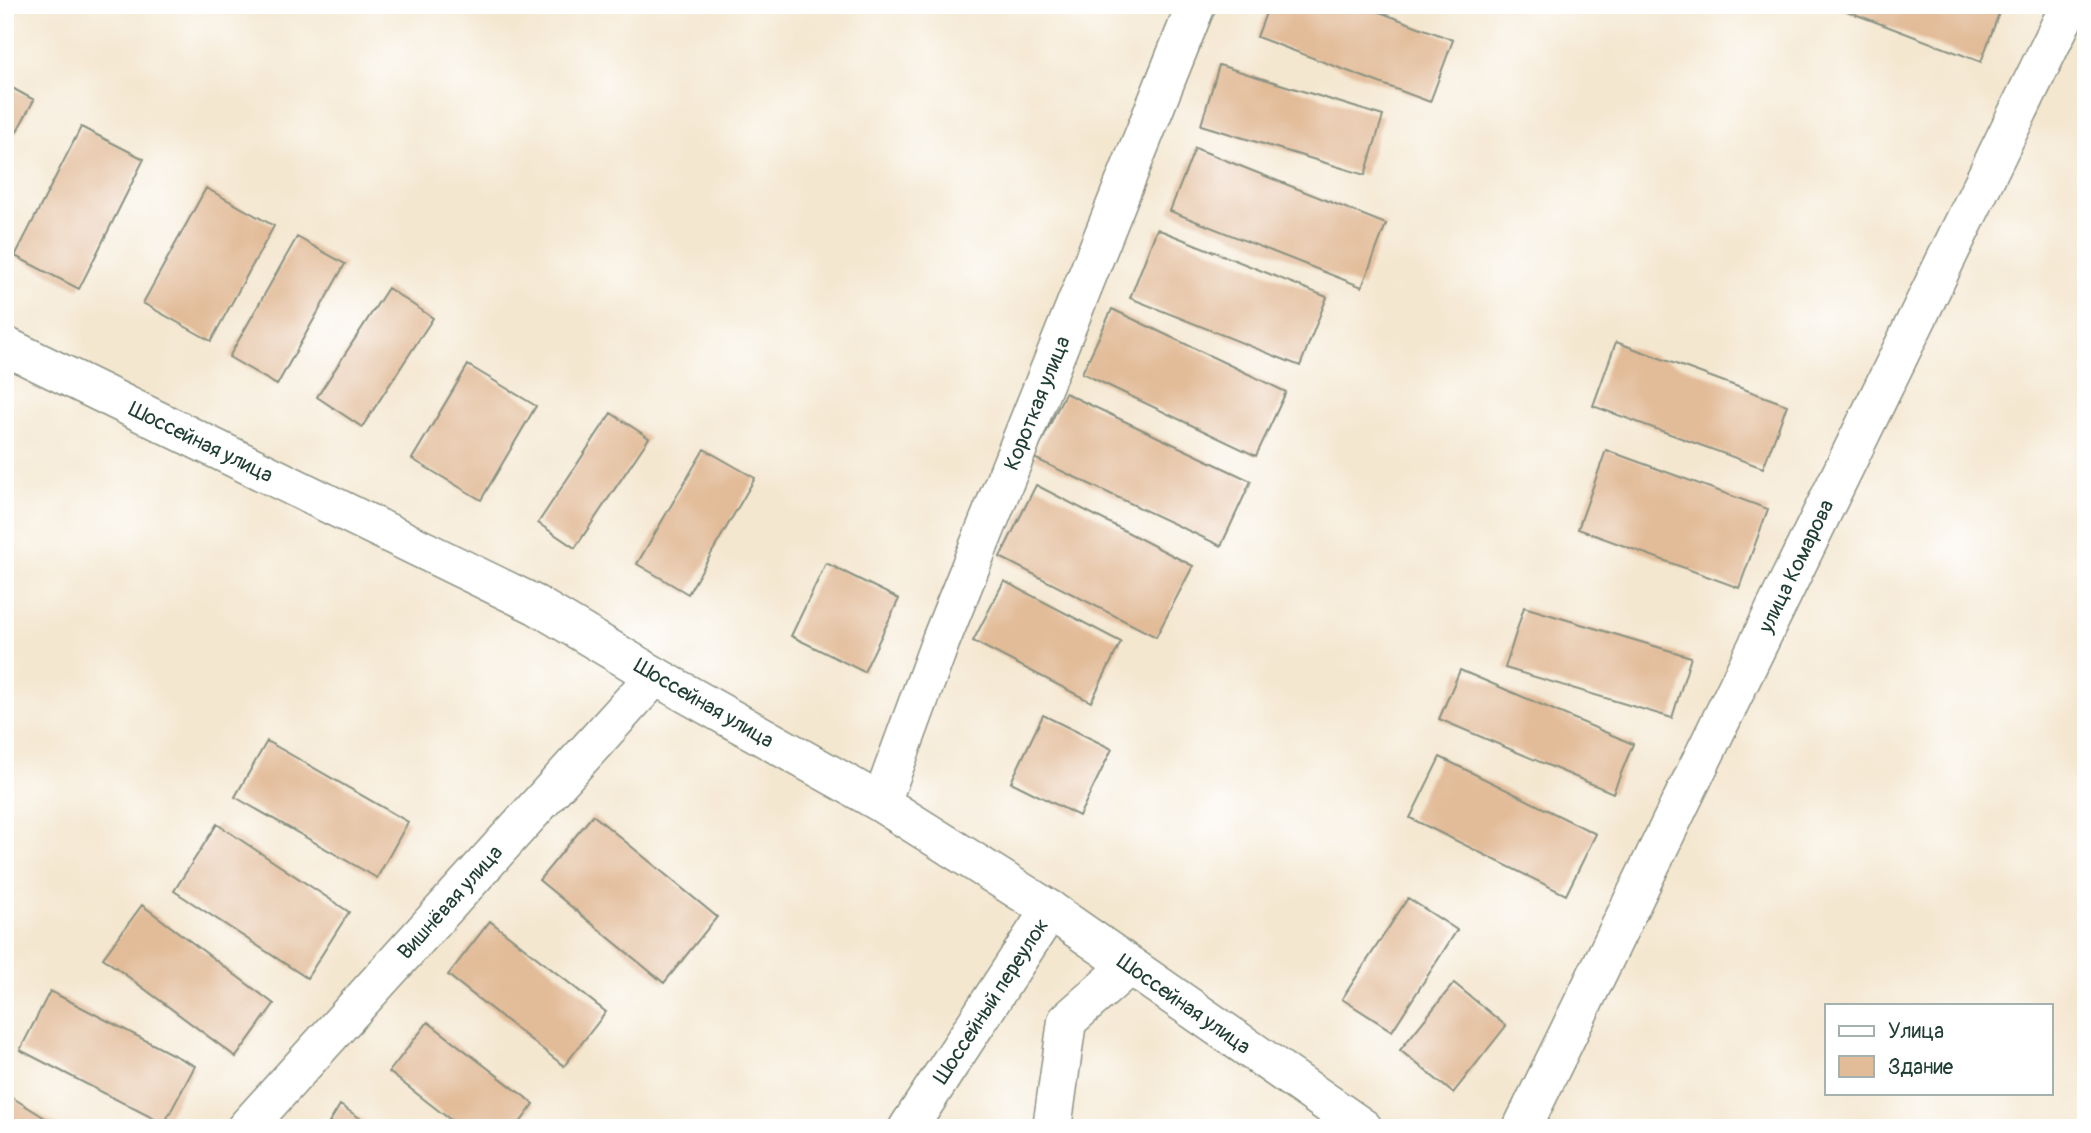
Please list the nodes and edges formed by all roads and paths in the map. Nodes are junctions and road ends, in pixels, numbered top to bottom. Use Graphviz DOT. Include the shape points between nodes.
graph roads {
  1 [pos="1196,5"];
  2 [pos="2070,5"];
  3 [pos="5,346"];
  4 [pos="655,676"];
  5 [pos="881,803"];
  6 [pos="1050,910"];
  7 [pos="1129,966"];
  8 [pos="246,1128"];
  9 [pos="908,1128"];
  10 [pos="1052,1128"];
  11 [pos="1363,1128"];
  12 [pos="1522,1128"];
  1 -- 5 [label="street, Короткая улица"];
  2 -- 12 [label="street, улица Комарова"];
  3 -- 4 [label="street, Шоссейная улица" via="536,605"];
  4 -- 5 [label="street, Шоссейная улица"];
  4 -- 8 [label="street, Вишнёвая улица"];
  5 -- 6 [label="street, Шоссейная улица"];
  6 -- 7 [label="street, Шоссейная улица"];
  6 -- 9 [label="street, Шоссейный переулок"];
  7 -- 10 [label="street" via="1067,1021"];
  7 -- 11 [label="street, Шоссейная улица"];
}
